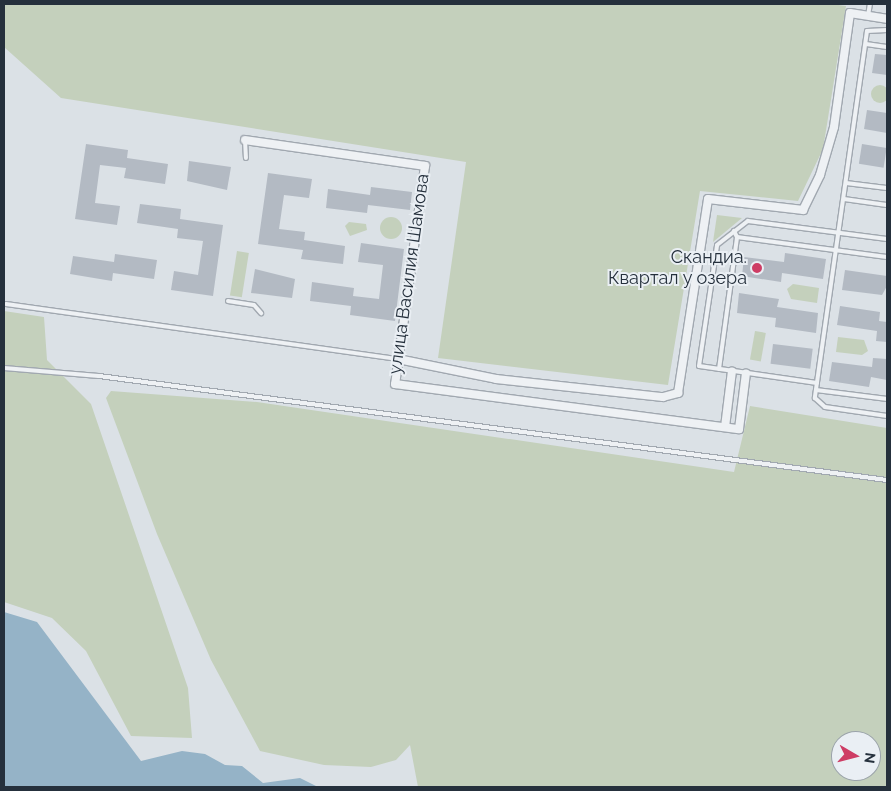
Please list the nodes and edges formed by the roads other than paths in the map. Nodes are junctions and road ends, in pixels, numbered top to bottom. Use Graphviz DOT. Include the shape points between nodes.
graph roads {
  1 [pos="870,4"];
  2 [pos="868,16"];
  3 [pos="887,19"];
  4 [pos="887,30"];
  5 [pos="866,44"];
  6 [pos="887,47"];
  7 [pos="244,140"];
  8 [pos="246,158"];
  9 [pos="846,183"];
  10 [pos="887,188"];
  11 [pos="844,199"];
  12 [pos="887,205"];
  13 [pos="734,231"];
  14 [pos="839,233"];
  15 [pos="737,237"];
  16 [pos="887,239"];
  17 [pos="836,250"];
  18 [pos="887,257"];
  19 [pos="228,301"];
  20 [pos="6,304"];
  21 [pos="261,313"];
  22 [pos="398,359"];
  23 [pos="4,368"];
  24 [pos="718,369"];
  25 [pos="732,371"];
  26 [pos="746,373"];
  27 [pos="818,383"];
  28 [pos="816,390"];
  29 [pos="887,399"];
  30 [pos="887,416"];
  31 [pos="725,427"];
  32 [pos="887,480"];
  1 -- 2 [label="lane"];
  2 -- 3 [label="street"];
  2 -- 22 [label="street" via="850,13 834,127 820,175 803,210 708,199 678,393 663,397 496,379"];
  4 -- 5 [label="lane" via="869,28"];
  5 -- 6 [label="lane"];
  5 -- 9 [label="lane"];
  7 -- 8 [label="lane"];
  7 -- 22 [label="street, улица Василия Шамова" via="425,166"];
  9 -- 10 [label="lane"];
  9 -- 11 [label="lane"];
  11 -- 12 [label="lane"];
  11 -- 14 [label="lane"];
  13 -- 14 [label="lane" via="753,221"];
  13 -- 15 [label="lane"];
  13 -- 24 [label="lane" via="716,249 699,366"];
  14 -- 16 [label="lane"];
  14 -- 17 [label="lane"];
  15 -- 17 [label="lane"];
  15 -- 24 [label="lane"];
  17 -- 18 [label="lane"];
  17 -- 27 [label="lane"];
  19 -- 21 [label="lane" via="254,305"];
  20 -- 22 [label="lane"];
  22 -- 31 [label="street, улица Василия Шамова" via="395,384"];
  23 -- 32 [label="lane" via="99,376"];
  24 -- 25 [label="lane"];
  25 -- 26 [label="lane"];
  25 -- 31 [label="street"];
  26 -- 27 [label="lane"];
  26 -- 31 [label="street" via="739,429"];
  27 -- 28 [label="lane"];
  28 -- 29 [label="lane"];
  28 -- 30 [label="lane" via="816,400 822,406"];
}
